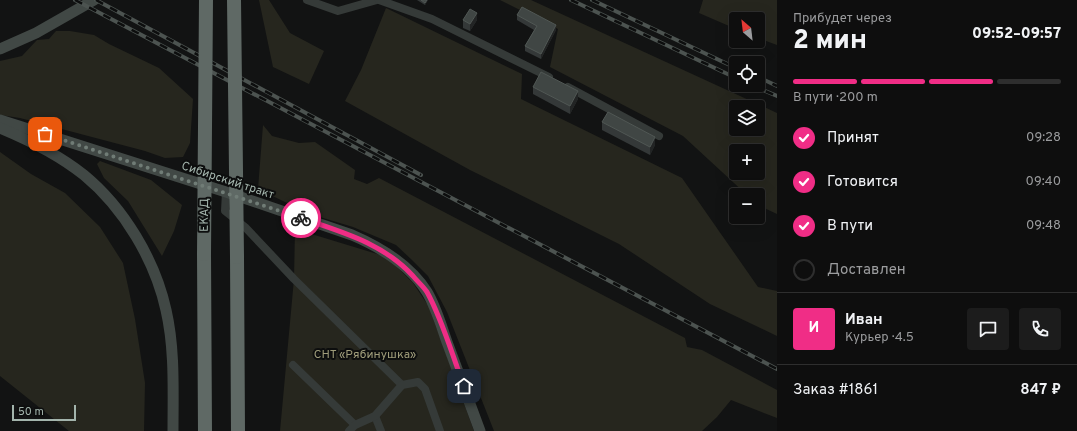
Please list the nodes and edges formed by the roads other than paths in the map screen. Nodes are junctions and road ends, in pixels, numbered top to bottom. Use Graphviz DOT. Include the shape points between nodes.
graph roads {
  1 [pos="94,0"];
  2 [pos="206,0"];
  3 [pos="234,0"];
  4 [pos="307,0"];
  5 [pos="378,0"];
  6 [pos="1,48"];
  7 [pos="0,120"];
  8 [pos="0,128"];
  9 [pos="659,136"];
  10 [pos="226,192"];
  11 [pos="293,365"];
  12 [pos="402,385"];
  13 [pos="375,416"];
  14 [pos="352,428"];
  15 [pos="173,431"];
  16 [pos="205,431"];
  17 [pos="238,431"];
  18 [pos="381,431"];
  19 [pos="440,431"];
  20 [pos="480,431"];
  1 -- 6 [label="main road" via="36,33"];
  2 -- 16 [label="highway, ЕКАД, bridge"];
  3 -- 17 [label="highway, bridge"];
  4 -- 5 [label="street" via="338,11"];
  5 -- 9 [label="street" via="432,19 558,81"];
  7 -- 10 [label="main road, Сибирский тракт"];
  8 -- 15 [label="main road" via="43,148 85,176 120,213 146,255 159,283 166,311 173,372"];
  10 -- 12 [label="street" via="225,211 245,227"];
  10 -- 20 [label="main road, Сибирский тракт" via="352,235 372,244 399,262 426,291"];
  11 -- 14 [label="street"];
  12 -- 13 [label="street"];
  12 -- 19 [label="street" via="418,382 425,389"];
  13 -- 14 [label="street"];
  13 -- 18 [label="street"];
}
